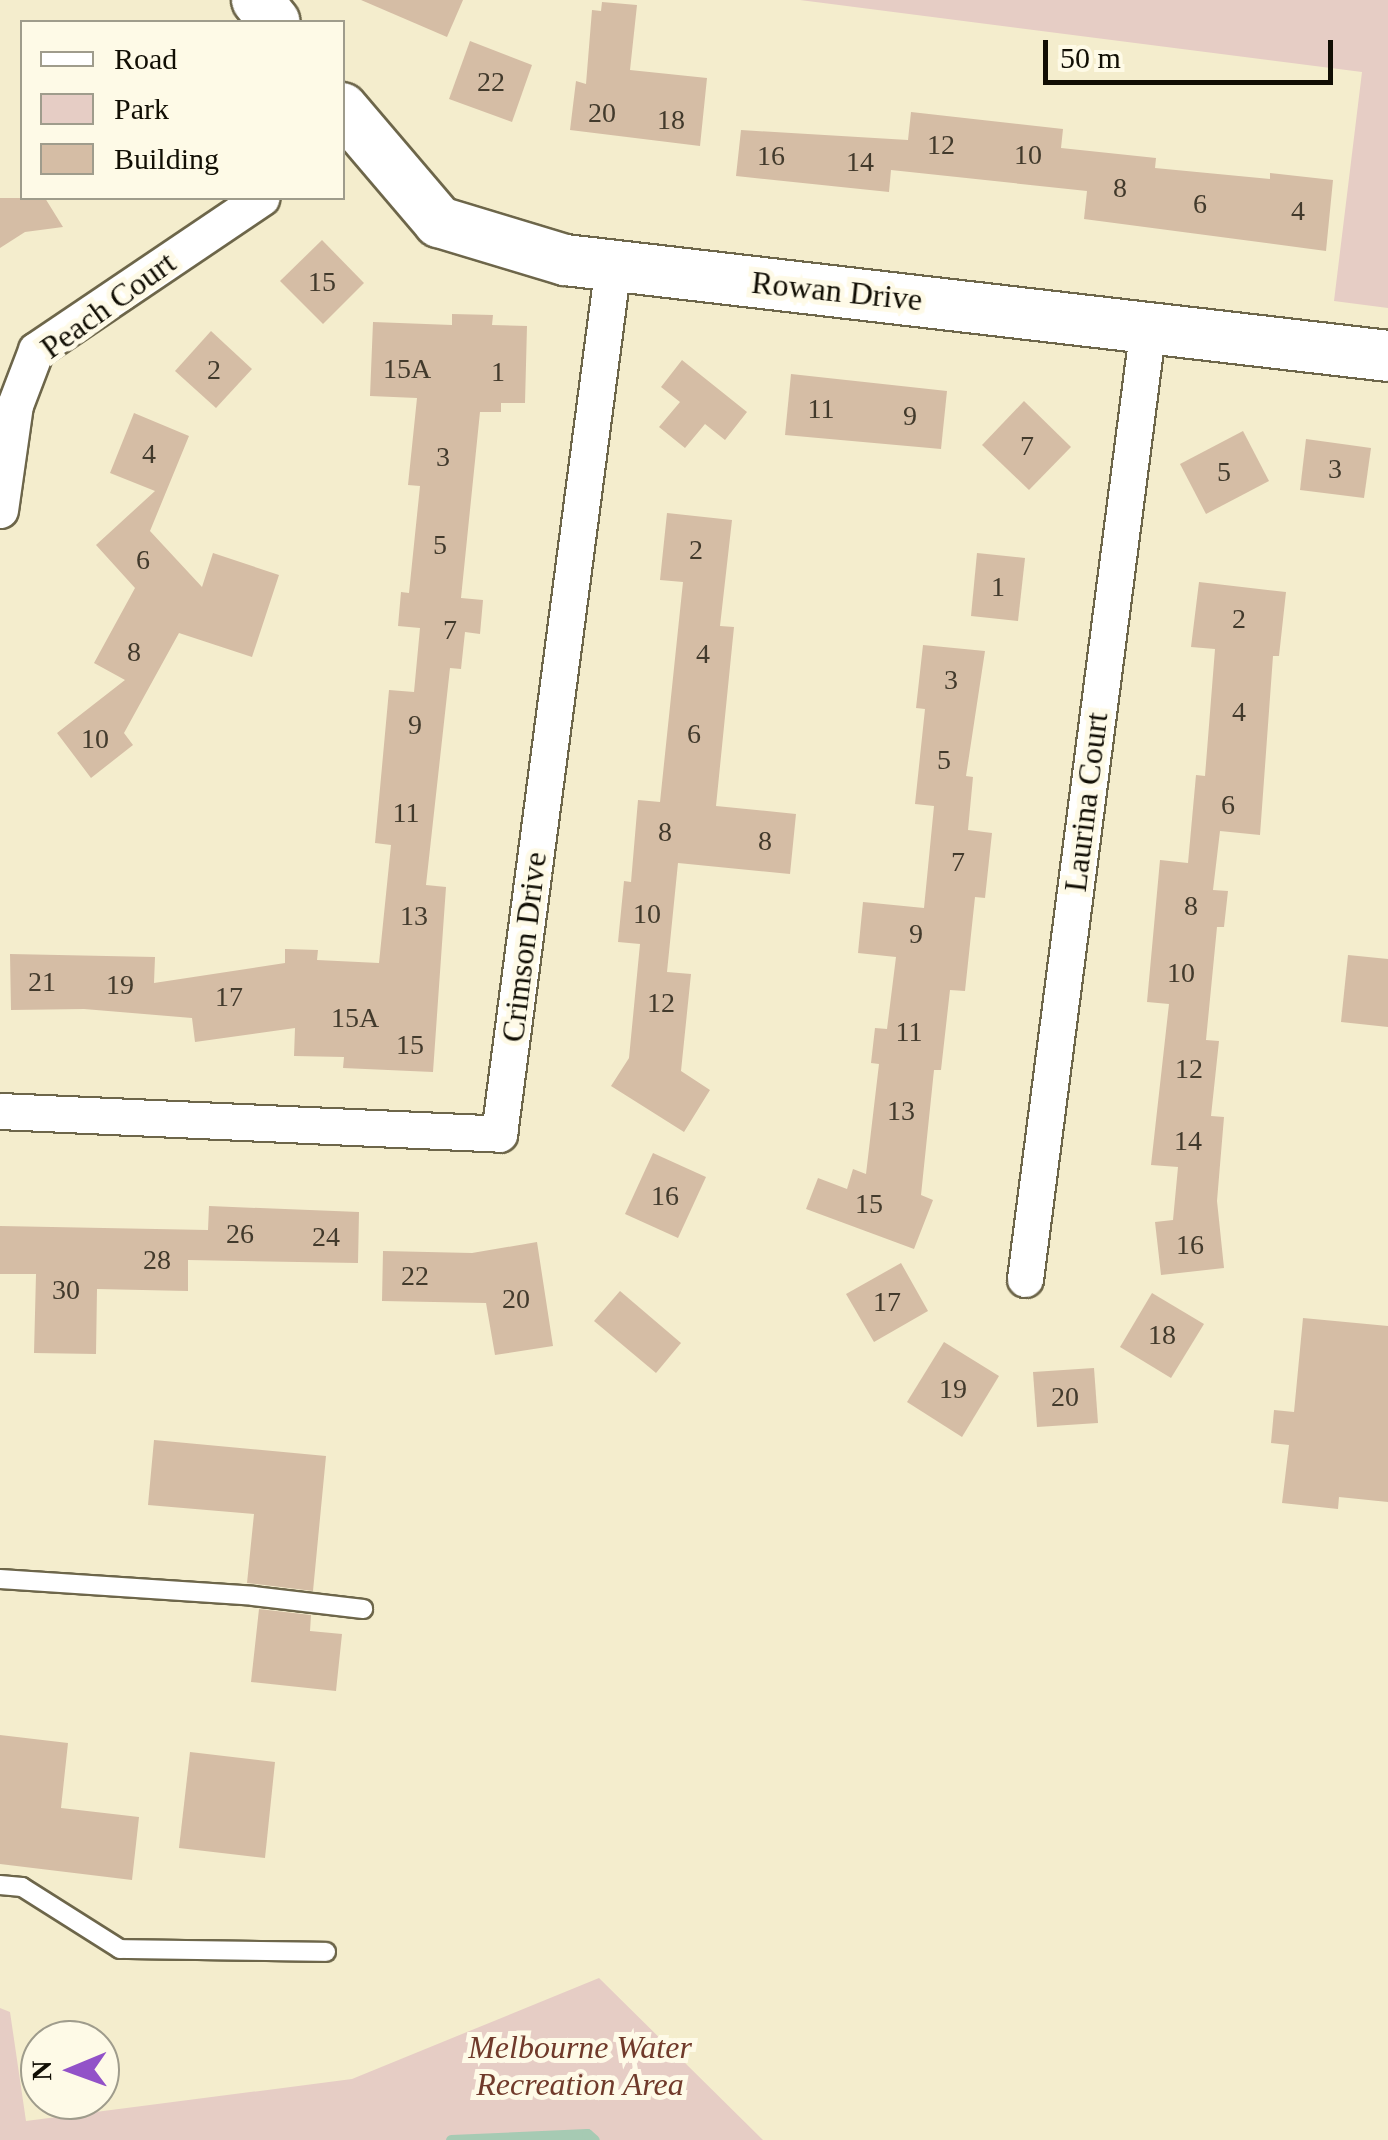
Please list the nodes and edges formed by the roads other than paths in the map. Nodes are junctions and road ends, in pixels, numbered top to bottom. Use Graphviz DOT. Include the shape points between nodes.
graph roads {
  1 [pos="258,0"];
  2 [pos="273,20"];
  3 [pos="348,127"];
  4 [pos="259,200"];
  5 [pos="613,265"];
  6 [pos="1148,326"];
  7 [pos="1388,356"];
  8 [pos="0,510"];
  9 [pos="0,1111"];
  10 [pos="1025,1279"];
  11 [pos="0,1579"];
  12 [pos="363,1608"];
  13 [pos="0,1885"];
  14 [pos="326,1952"];
  1 -- 2 [label="street"];
  3 -- 5 [label="street, Rowan Drive" via="439,222 565,260"];
  4 -- 8 [label="street, Peach Court" via="36,350 15,405"];
  5 -- 6 [label="street, Rowan Drive"];
  5 -- 9 [label="street, Crimson Drive" via="499,1134"];
  6 -- 7 [label="street, Rowan Drive"];
  6 -- 10 [label="street, Laurina Court"];
  11 -- 12 [label="lane"];
  13 -- 14 [label="lane" via="22,1887 120,1949"];
}
